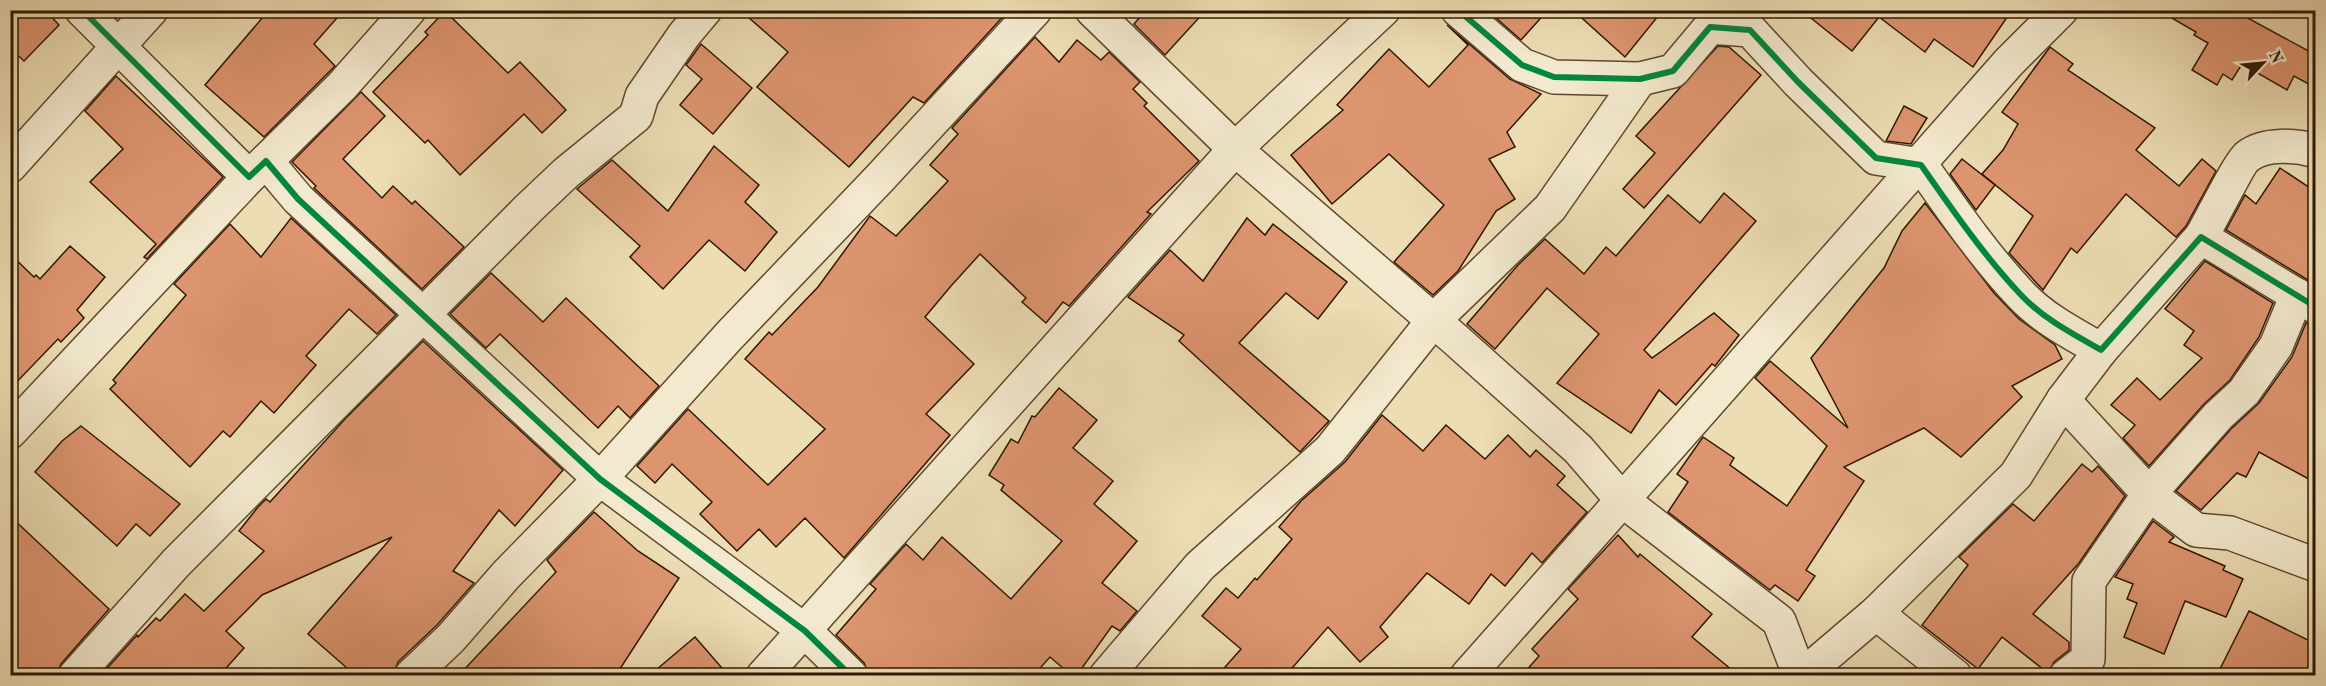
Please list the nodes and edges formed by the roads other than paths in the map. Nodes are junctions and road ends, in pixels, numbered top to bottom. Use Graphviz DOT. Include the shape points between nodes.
graph roads {
  1 [pos="82,10"];
  2 [pos="151,10"];
  3 [pos="409,10"];
  4 [pos="705,10"];
  5 [pos="1035,10"];
  6 [pos="1092,10"];
  7 [pos="1383,10"];
  8 [pos="1458,10"];
  9 [pos="2061,10"];
  10 [pos="118,48"];
  11 [pos="1640,79"];
  12 [pos="1234,149"];
  13 [pos="2316,151"];
  14 [pos="1921,165"];
  15 [pos="10,166"];
  16 [pos="257,169"];
  17 [pos="2201,237"];
  18 [pos="2306,301"];
  19 [pos="424,315"];
  20 [pos="1433,321"];
  21 [pos="2101,351"];
  22 [pos="2063,400"];
  23 [pos="10,432"];
  24 [pos="600,479"];
  25 [pos="2149,494"];
  26 [pos="1622,500"];
  27 [pos="2316,565"];
  28 [pos="1876,613"];
  29 [pos="805,631"];
  30 [pos="75,675"];
  31 [pos="411,675"];
  32 [pos="763,675"];
  33 [pos="851,675"];
  34 [pos="1106,675"];
  35 [pos="1467,675"];
  36 [pos="1801,675"];
  37 [pos="1956,675"];
  38 [pos="2066,675"];
  1 -- 10 [label="street"];
  2 -- 10 [label="street"];
  3 -- 16 [label="street" via="342,86"];
  4 -- 19 [label="street" via="642,96 636,116 566,173"];
  5 -- 24 [label="street"];
  6 -- 12 [label="street"];
  7 -- 12 [label="street"];
  8 -- 11 [label="street" via="1522,65 1554,77"];
  9 -- 14 [label="street" via="2009,62"];
  10 -- 15 [label="street"];
  10 -- 16 [label="street"];
  11 -- 14 [label="street" via="1673,71 1710,27 1750,30 1876,158"];
  11 -- 20 [label="street" via="1550,208"];
  12 -- 20 [label="street"];
  12 -- 29 [label="street"];
  13 -- 17 [label="street" via="2271,146 2247,156"];
  14 -- 21 [label="street" via="1960,221 2022,296 2058,325"];
  14 -- 26 [label="street"];
  16 -- 19 [label="street" via="298,199"];
  16 -- 23 [label="street"];
  17 -- 18 [label="street"];
  17 -- 21 [label="street"];
  18 -- 25 [label="street" via="2244,393 2218,416"];
  19 -- 24 [label="street"];
  19 -- 30 [label="street" via="177,563"];
  20 -- 26 [label="street" via="1578,449"];
  20 -- 34 [label="street" via="1330,450 1200,566"];
  21 -- 22 [label="street"];
  22 -- 25 [label="street"];
  22 -- 28 [label="street" via="2016,475"];
  24 -- 29 [label="street"];
  24 -- 31 [label="street" via="451,638"];
  25 -- 27 [label="street" via="2196,530 2230,532"];
  25 -- 38 [label="street" via="2089,581 2088,659"];
  26 -- 35 [label="street"];
  26 -- 36 [label="street" via="1779,621"];
  28 -- 36 [label="street"];
  28 -- 37 [label="street"];
  29 -- 32 [label="street"];
  29 -- 33 [label="street"];
}
